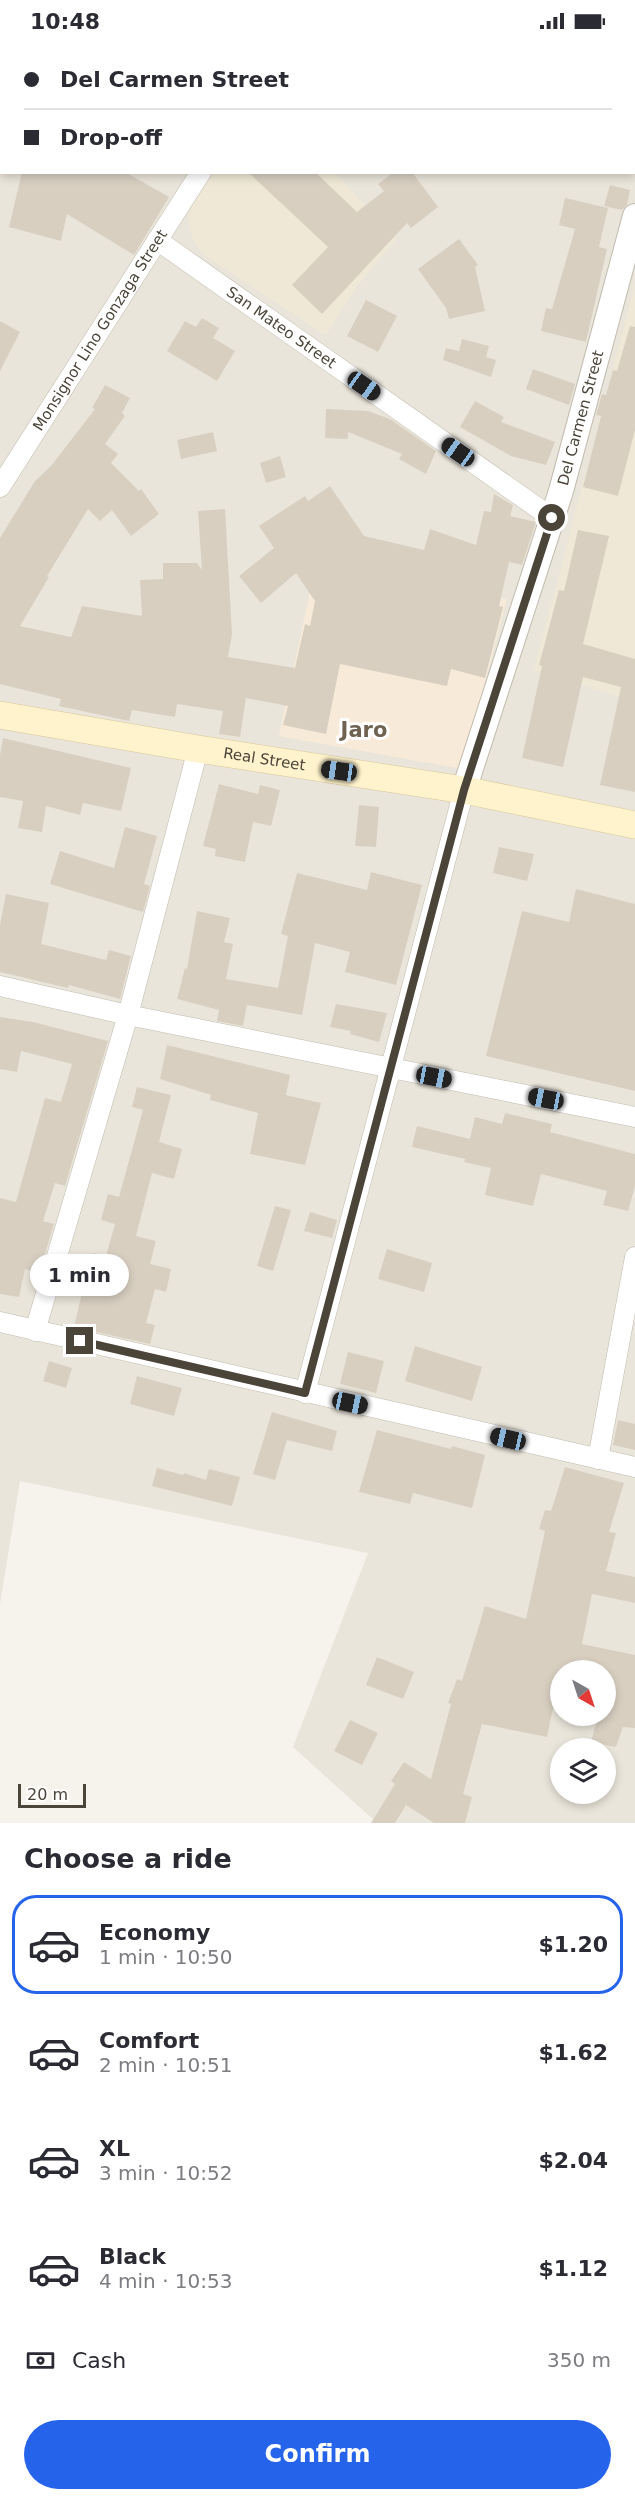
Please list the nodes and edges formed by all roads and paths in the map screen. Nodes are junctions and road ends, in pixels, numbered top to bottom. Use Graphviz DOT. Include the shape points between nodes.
graph roads {
  1 [pos="200,174"];
  2 [pos="635,216"];
  3 [pos="157,240"];
  4 [pos="0,487"];
  5 [pos="552,518"];
  6 [pos="0,715"];
  7 [pos="198,749"];
  8 [pos="464,790"];
  9 [pos="635,825"];
  10 [pos="0,986"];
  11 [pos="128,1015"];
  12 [pos="389,1068"];
  13 [pos="635,1117"];
  14 [pos="635,1257"];
  15 [pos="0,1323"];
  16 [pos="35,1331"];
  17 [pos="305,1393"];
  18 [pos="598,1459"];
  19 [pos="635,1467"];
  1 -- 3 [label="street, Monsignor Lino Gonzaga Street"];
  2 -- 5 [label="street, Del Carmen Street"];
  3 -- 4 [label="street, Monsignor Lino Gonzaga Street"];
  3 -- 5 [label="street, San Mateo Street"];
  5 -- 8 [label="street, Del Carmen Street"];
  6 -- 7 [label="main road, Real Street"];
  7 -- 8 [label="main road, Real Street"];
  7 -- 11 [label="street"];
  8 -- 9 [label="main road, Real Street"];
  8 -- 12 [label="street"];
  10 -- 11 [label="street"];
  11 -- 12 [label="street"];
  11 -- 16 [label="street"];
  12 -- 13 [label="street"];
  12 -- 17 [label="street"];
  14 -- 18 [label="street"];
  15 -- 16 [label="street"];
  16 -- 17 [label="street"];
  17 -- 18 [label="street"];
  18 -- 19 [label="street"];
}
